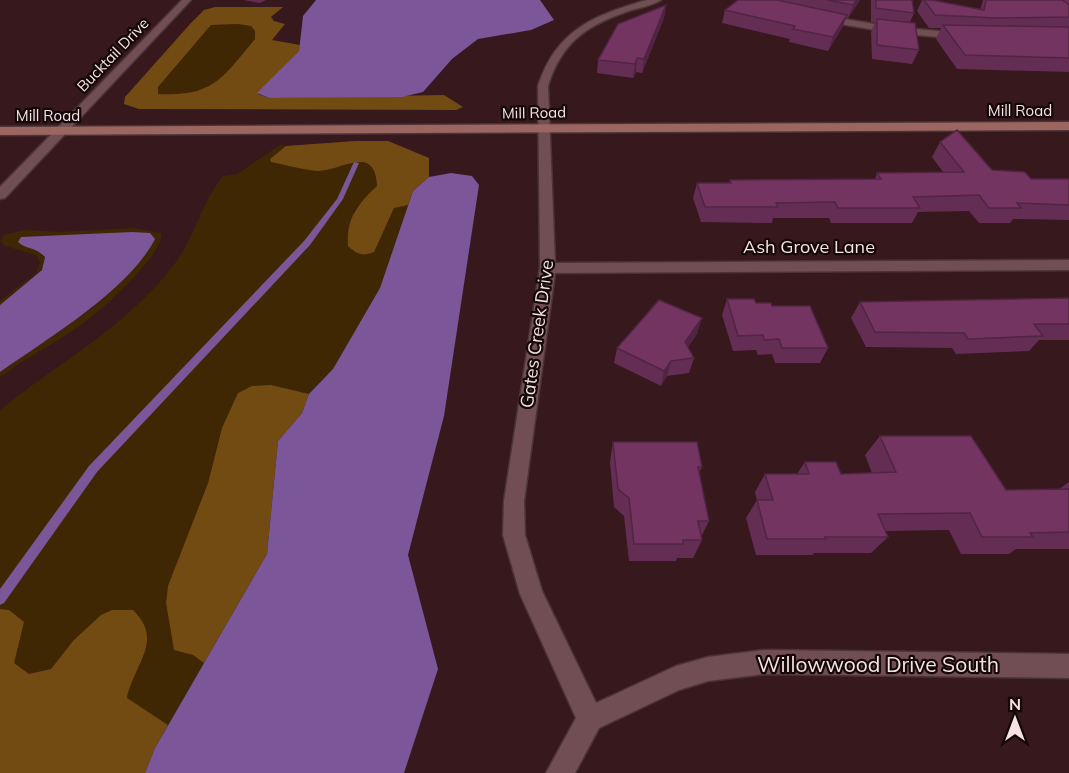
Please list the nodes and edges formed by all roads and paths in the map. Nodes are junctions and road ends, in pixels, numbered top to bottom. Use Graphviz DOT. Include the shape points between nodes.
graph roads {
  1 [pos="187,0"];
  2 [pos="657,0"];
  3 [pos="810,16"];
  4 [pos="976,36"];
  5 [pos="1069,126"];
  6 [pos="544,128"];
  7 [pos="0,131"];
  8 [pos="61,131"];
  9 [pos="0,195"];
  10 [pos="1069,265"];
  11 [pos="548,268"];
  12 [pos="1069,666"];
  13 [pos="590,719"];
  14 [pos="560,773"];
  1 -- 8 [label="street, Bucktail Drive"];
  2 -- 6 [label="street, Gates Creek Drive" via="603,17 573,35 555,54 546,69 543,86"];
  3 -- 4 [label="street" via="893,30"];
  5 -- 6 [label="street, Mill Road"];
  6 -- 8 [label="street, Mill Road"];
  6 -- 11 [label="street, Gates Creek Drive"];
  7 -- 8 [label="street, Mill Road"];
  8 -- 9 [label="street, Bucktail Drive"];
  10 -- 11 [label="street, Ash Grove Lane"];
  11 -- 13 [label="street, Gates Creek Drive" via="515,491 514,535 531,594"];
  12 -- 13 [label="street, Willowwood Drive South" via="753,663 697,672"];
  13 -- 14 [label="street"];
}
